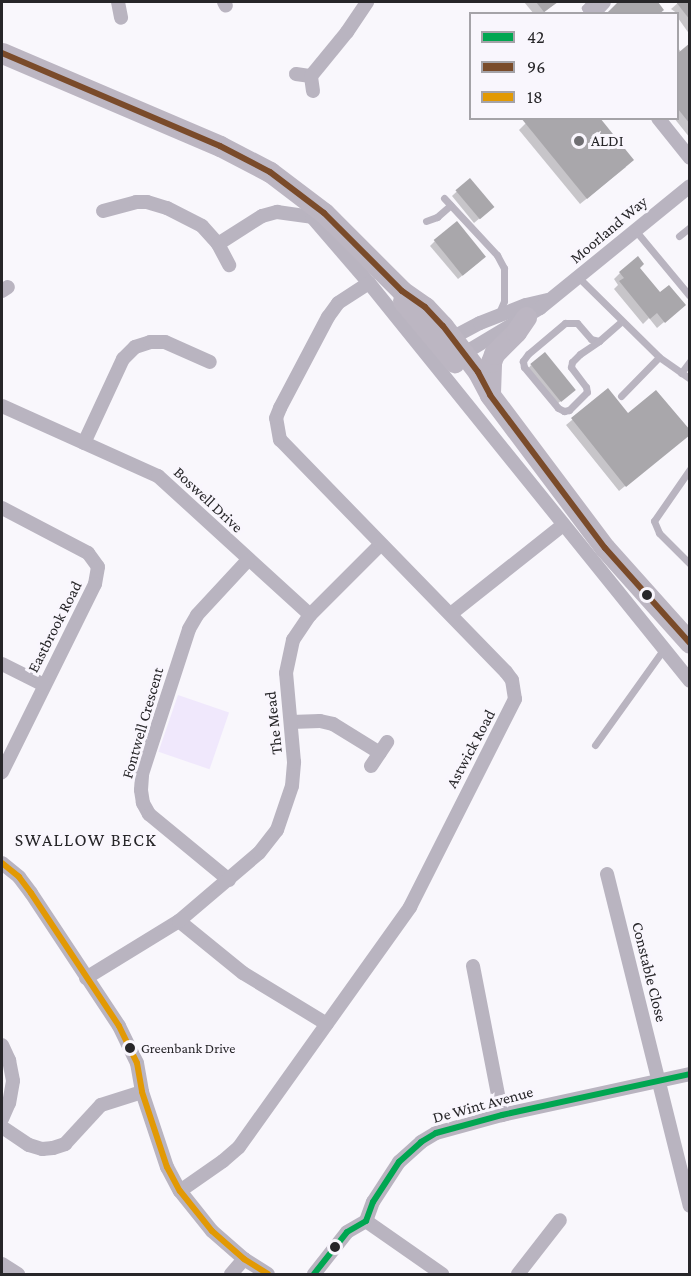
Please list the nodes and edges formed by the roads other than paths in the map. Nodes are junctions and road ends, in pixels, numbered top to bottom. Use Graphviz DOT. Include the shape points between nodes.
graph roads {
  1 [pos="367,2"];
  2 [pos="114,4"];
  3 [pos="121,18"];
  4 [pos="2,53"];
  5 [pos="296,74"];
  6 [pos="311,76"];
  7 [pos="313,91"];
  8 [pos="660,120"];
  9 [pos="690,158"];
  10 [pos="690,186"];
  11 [pos="444,198"];
  12 [pos="451,205"];
  13 [pos="103,211"];
  14 [pos="426,221"];
  15 [pos="690,227"];
  16 [pos="634,229"];
  17 [pos="679,236"];
  18 [pos="218,244"];
  19 [pos="229,265"];
  20 [pos="579,277"];
  21 [pos="369,283"];
  22 [pos="689,295"];
  23 [pos="549,300"];
  24 [pos="498,316"];
  25 [pos="526,317"];
  26 [pos="621,322"];
  27 [pos="599,341"];
  28 [pos="452,349"];
  29 [pos="659,357"];
  30 [pos="690,361"];
  31 [pos="210,362"];
  32 [pos="681,373"];
  33 [pos="690,379"];
  34 [pos="490,395"];
  35 [pos="621,396"];
  36 [pos="2,406"];
  37 [pos="84,442"];
  38 [pos="690,469"];
  39 [pos="2,508"];
  40 [pos="562,525"];
  41 [pos="380,545"];
  42 [pos="248,560"];
  43 [pos="690,564"];
  44 [pos="452,613"];
  45 [pos="310,615"];
  46 [pos="690,642"];
  47 [pos="663,650"];
  48 [pos="2,664"];
  49 [pos="690,681"];
  50 [pos="44,685"];
  51 [pos="291,722"];
  52 [pos="595,745"];
  53 [pos="371,766"];
  54 [pos="2,772"];
  55 [pos="2,863"];
  56 [pos="607,874"];
  57 [pos="229,880"];
  58 [pos="179,921"];
  59 [pos="473,966"];
  60 [pos="86,978"];
  61 [pos="327,1024"];
  62 [pos="2,1045"];
  63 [pos="690,1074"];
  64 [pos="659,1079"];
  65 [pos="142,1092"];
  66 [pos="502,1115"];
  67 [pos="2,1119"];
  68 [pos="2,1127"];
  69 [pos="180,1191"];
  70 [pos="690,1206"];
  71 [pos="560,1220"];
  72 [pos="366,1221"];
  73 [pos="244,1259"];
  74 [pos="2,1264"];
  75 [pos="18,1275"];
  76 [pos="231,1275"];
  77 [pos="268,1275"];
  78 [pos="314,1275"];
  79 [pos="442,1275"];
  80 [pos="518,1275"];
  1 -- 6 [label="street"];
  2 -- 3 [label="street"];
  4 -- 28 [label="main road" via="202,138 270,172 324,213 402,291 425,307"];
  5 -- 6 [label="street"];
  6 -- 7 [label="street"];
  8 -- 9 [label="street"];
  10 -- 16 [label="street, Moorland Way"];
  11 -- 12 [label="lane"];
  12 -- 14 [label="lane"];
  12 -- 24 [label="lane" via="504,268 504,302"];
  13 -- 18 [label="street" via="147,202 193,220"];
  15 -- 17 [label="lane"];
  16 -- 20 [label="street, Moorland Way"];
  16 -- 22 [label="lane"];
  18 -- 19 [label="street"];
  18 -- 21 [label="street" via="262,216 277,212 306,215 312,217"];
  20 -- 23 [label="street, Moorland Way"];
  20 -- 26 [label="lane"];
  21 -- 40 [label="street"];
  21 -- 41 [label="street, Astwick Road" via="338,303 328,317 280,408 276,430 285,447"];
  23 -- 24 [label="street, Moorland Way"];
  23 -- 25 [label="street, Moorland Way"];
  24 -- 28 [label="street, Moorland Way"];
  25 -- 28 [label="street, Moorland Way"];
  25 -- 34 [label="main road" via="494,354"];
  26 -- 27 [label="lane"];
  26 -- 29 [label="lane"];
  27 -- 27 [label="lane" via="572,362 571,368 587,392 569,410 558,408 524,367 528,354 565,323 576,323 591,339"];
  28 -- 34 [label="main road" via="478,372"];
  29 -- 32 [label="lane"];
  29 -- 35 [label="lane"];
  30 -- 32 [label="lane"];
  31 -- 37 [label="street" via="165,342 135,347 123,359"];
  32 -- 33 [label="lane"];
  34 -- 46 [label="main road" via="605,548"];
  36 -- 37 [label="street, Boswell Drive"];
  37 -- 42 [label="street, Boswell Drive" via="158,476"];
  38 -- 43 [label="lane" via="654,521 659,533"];
  39 -- 50 [label="street, Eastbrook Road" via="88,553 98,567 95,584"];
  40 -- 44 [label="street"];
  40 -- 47 [label="street"];
  41 -- 44 [label="street, Astwick Road"];
  41 -- 45 [label="street, The Mead"];
  42 -- 45 [label="street, Boswell Drive"];
  42 -- 57 [label="street, Fontwell Crescent" via="197,615 189,629 142,774 141,790 142,803 149,814"];
  44 -- 61 [label="street, Astwick Road" via="512,680 514,699 410,908"];
  45 -- 51 [label="street, The Mead" via="293,640 287,659 286,693"];
  47 -- 49 [label="street"];
  47 -- 52 [label="lane"];
  48 -- 50 [label="street"];
  50 -- 54 [label="street, Eastbrook Road"];
  51 -- 53 [label="street" via="333,724 383,748"];
  51 -- 57 [label="street, The Mead" via="292,786 277,830 260,853"];
  55 -- 60 [label="street" via="31,893"];
  56 -- 64 [label="street, Constable Close"];
  57 -- 58 [label="street, The Mead"];
  58 -- 60 [label="street, The Mead"];
  58 -- 61 [label="street" via="243,973"];
  59 -- 66 [label="street"];
  60 -- 65 [label="street" via="119,1026 137,1063"];
  61 -- 69 [label="street, Astwick Road" via="239,1147"];
  62 -- 67 [label="street" via="13,1081"];
  63 -- 64 [label="street, De Wint Avenue"];
  64 -- 66 [label="street, De Wint Avenue"];
  64 -- 70 [label="street, Constable Close"];
  65 -- 68 [label="street" via="101,1105 65,1144 53,1148 29,1145"];
  65 -- 69 [label="street" via="167,1167"];
  66 -- 72 [label="street, De Wint Avenue" via="436,1133 421,1142 399,1162 373,1202"];
  69 -- 73 [label="street" via="212,1231"];
  71 -- 80 [label="street"];
  72 -- 78 [label="street, De Wint Avenue" via="347,1232"];
  72 -- 79 [label="street"];
  73 -- 76 [label="street"];
  73 -- 77 [label="street"];
  74 -- 75 [label="street"];
}
